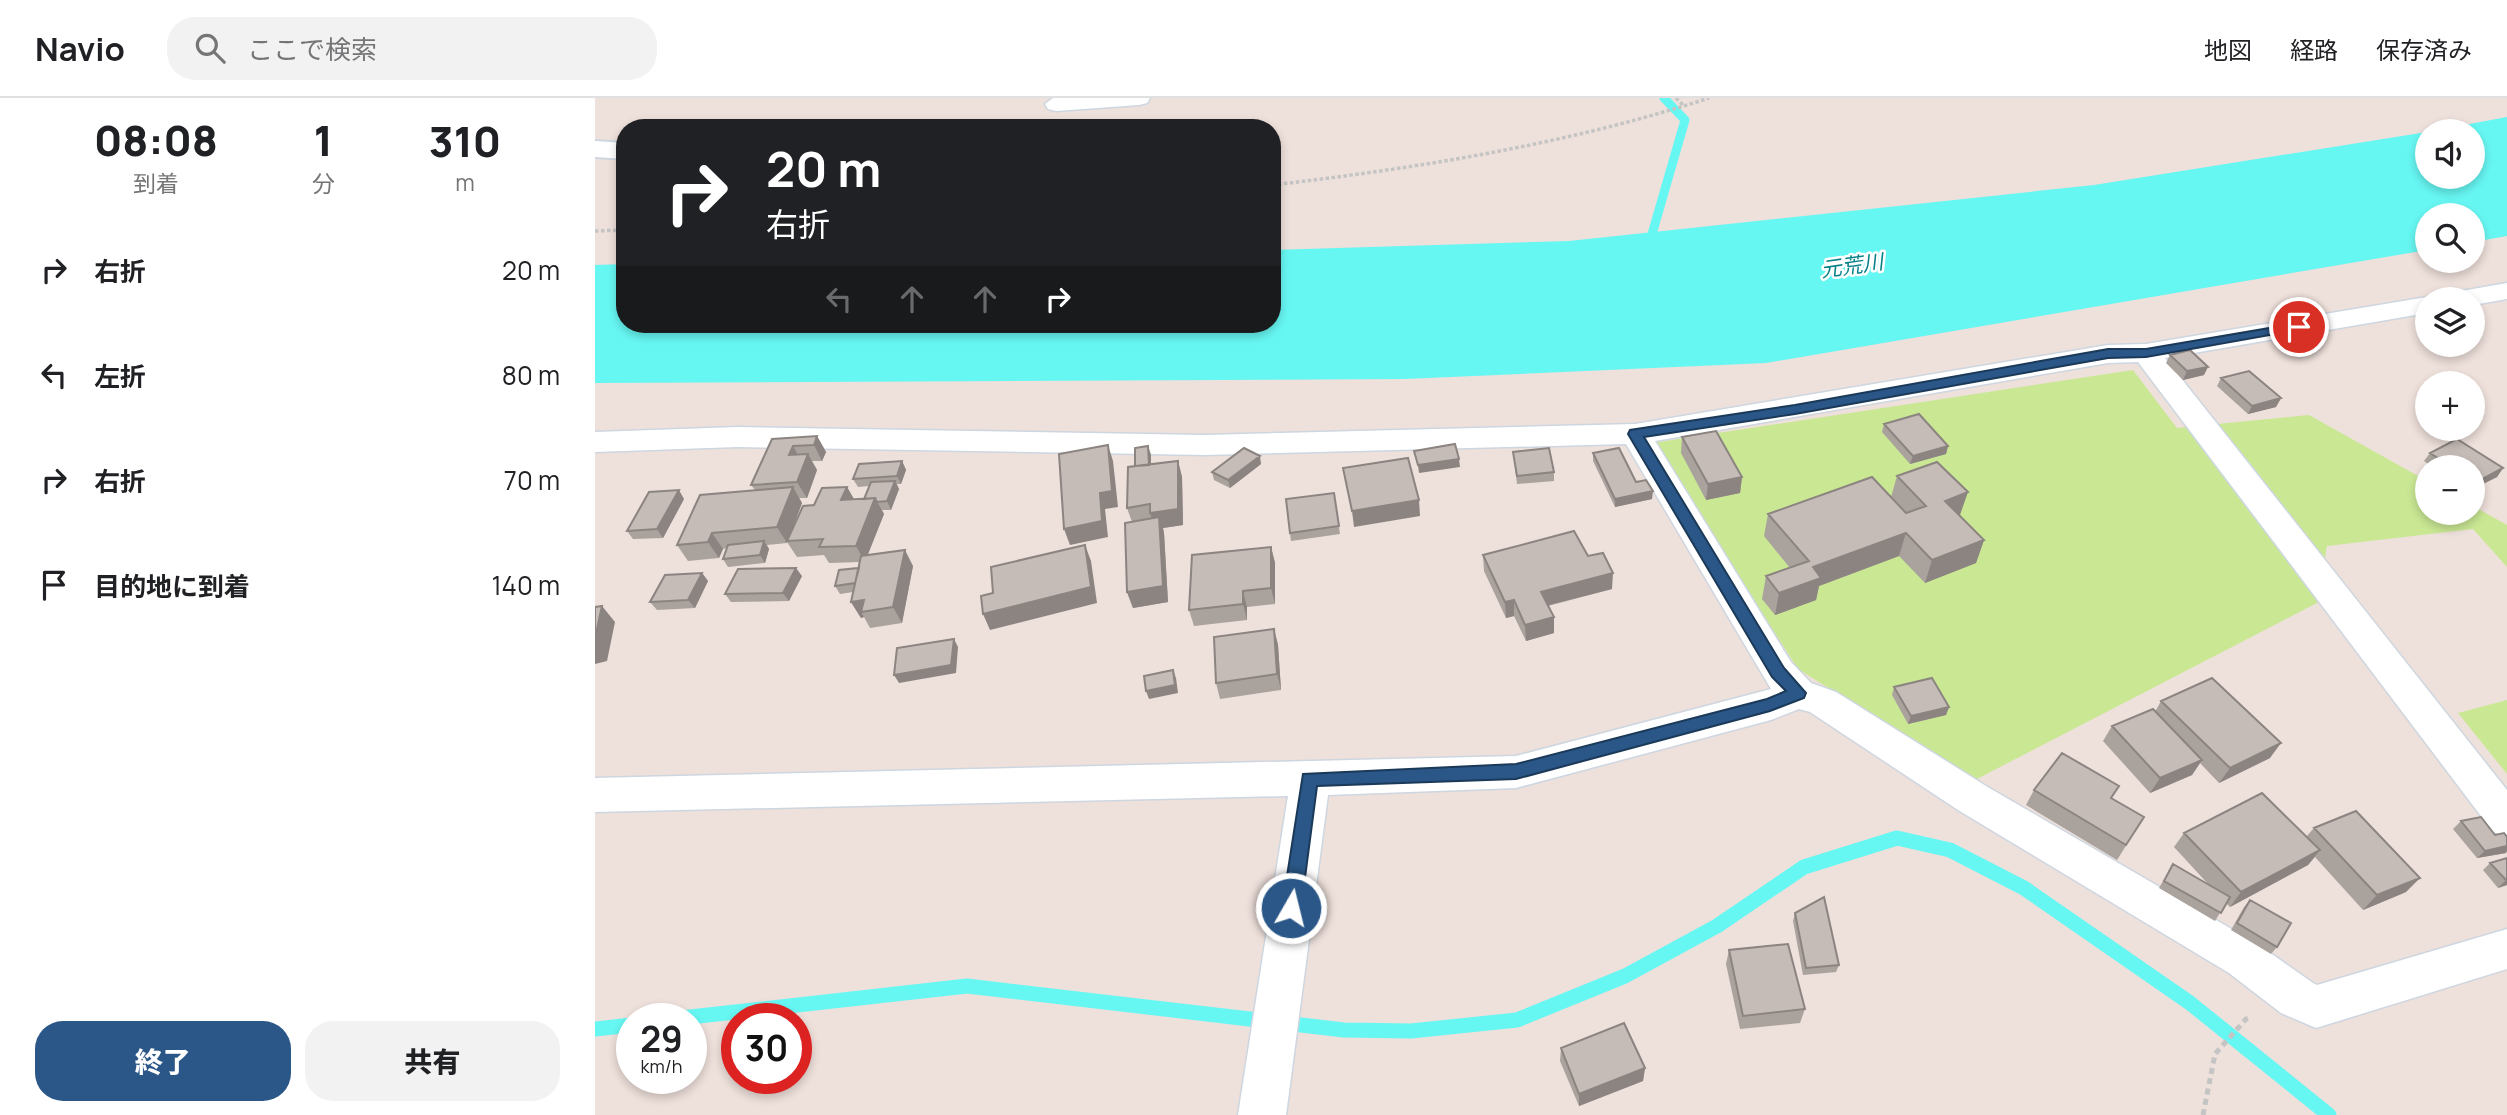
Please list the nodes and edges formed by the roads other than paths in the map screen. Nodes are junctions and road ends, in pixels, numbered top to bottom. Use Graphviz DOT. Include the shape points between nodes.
graph roads {
  1 [pos="1139,98"];
  2 [pos="1056,104"];
  3 [pos="595,149"];
  4 [pos="616,150"];
  5 [pos="2507,291"];
  6 [pos="2485,295"];
  7 [pos="2415,307"];
  8 [pos="2146,353"];
  9 [pos="1635,434"];
  10 [pos="595,442"];
  11 [pos="1798,693"];
  12 [pos="1310,779"];
  13 [pos="595,795"];
  14 [pos="2507,820"];
  15 [pos="2507,949"];
  16 [pos="1262,1115"];
  1 -- 2 [label="street"];
  3 -- 4 [label="street"];
  5 -- 6 [label="street"];
  7 -- 8 [label="street"];
  8 -- 9 [label="street" via="2108,354"];
  8 -- 14 [label="street"];
  9 -- 10 [label="street" via="1205,445 751,437"];
  9 -- 11 [label="street" via="1778,673"];
  11 -- 12 [label="street" via="1770,705 1516,772"];
  11 -- 15 [label="street" via="1823,702 2316,1007"];
  12 -- 13 [label="street"];
  12 -- 16 [label="street"];
}
